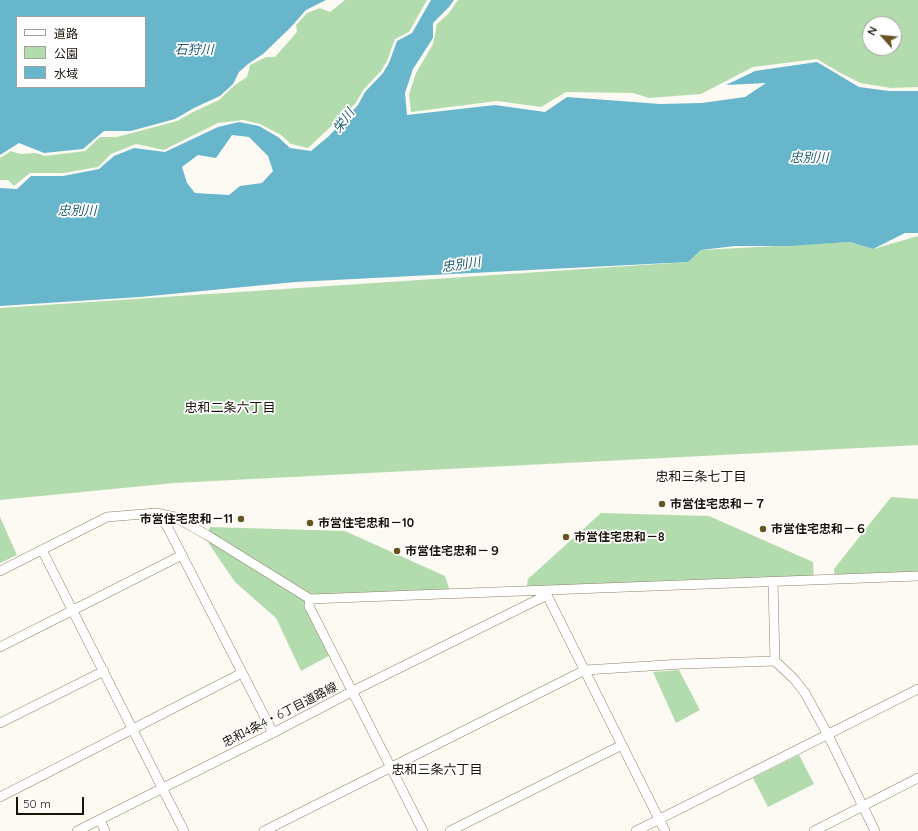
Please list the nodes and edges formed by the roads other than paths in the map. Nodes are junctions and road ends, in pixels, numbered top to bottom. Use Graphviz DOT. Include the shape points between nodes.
graph roads {
  1 [pos="156,513"];
  2 [pos="42,550"];
  3 [pos="182,555"];
  4 [pos="0,571"];
  5 [pos="918,576"];
  6 [pos="773,582"];
  7 [pos="546,593"];
  8 [pos="310,599"];
  9 [pos="73,610"];
  10 [pos="0,647"];
  11 [pos="775,661"];
  12 [pos="104,670"];
  13 [pos="585,670"];
  14 [pos="242,672"];
  15 [pos="918,689"];
  16 [pos="353,691"];
  17 [pos="0,723"];
  18 [pos="133,729"];
  19 [pos="273,733"];
  20 [pos="828,735"];
  21 [pos="622,745"];
  22 [pos="391,767"];
  23 [pos="918,778"];
  24 [pos="162,788"];
  25 [pos="0,797"];
  26 [pos="862,806"];
  27 [pos="100,820"];
  28 [pos="659,820"];
  29 [pos="77,831"];
  30 [pos="105,831"];
  31 [pos="184,831"];
  32 [pos="264,831"];
  33 [pos="423,831"];
  34 [pos="450,831"];
  35 [pos="636,831"];
  36 [pos="665,831"];
  37 [pos="814,831"];
  38 [pos="875,831"];
  1 -- 2 [label="street" via="107,517"];
  1 -- 3 [label="street" via="167,526"];
  1 -- 8 [label="street" via="175,518 207,535"];
  2 -- 4 [label="street"];
  2 -- 9 [label="street"];
  3 -- 9 [label="street"];
  3 -- 14 [label="street"];
  5 -- 6 [label="street"];
  6 -- 7 [label="street"];
  6 -- 11 [label="street"];
  7 -- 8 [label="street"];
  7 -- 13 [label="street"];
  7 -- 16 [label="street"];
  8 -- 16 [label="street" via="309,606"];
  9 -- 10 [label="street"];
  9 -- 12 [label="street"];
  11 -- 13 [label="street"];
  11 -- 20 [label="street" via="805,693"];
  12 -- 17 [label="street"];
  12 -- 18 [label="street"];
  13 -- 21 [label="street"];
  13 -- 22 [label="street"];
  14 -- 18 [label="street"];
  14 -- 19 [label="street"];
  15 -- 20 [label="street"];
  16 -- 19 [label="street, 忠和4条4・6丁目道路線"];
  16 -- 22 [label="street, 忠和4条4・6丁目道路線"];
  18 -- 24 [label="street"];
  18 -- 25 [label="street"];
  19 -- 24 [label="street, 忠和4条4・6丁目道路線"];
  20 -- 26 [label="street"];
  20 -- 28 [label="street"];
  21 -- 28 [label="street"];
  21 -- 34 [label="street"];
  22 -- 32 [label="street"];
  22 -- 33 [label="street, 忠和4条4・6丁目道路線"];
  23 -- 26 [label="street"];
  24 -- 27 [label="street, 忠和4条4・6丁目道路線"];
  24 -- 31 [label="street"];
  26 -- 37 [label="street"];
  26 -- 38 [label="street"];
  27 -- 29 [label="street, 忠和4条4・6丁目道路線"];
  27 -- 30 [label="street"];
  28 -- 35 [label="street"];
  28 -- 36 [label="street"];
}
